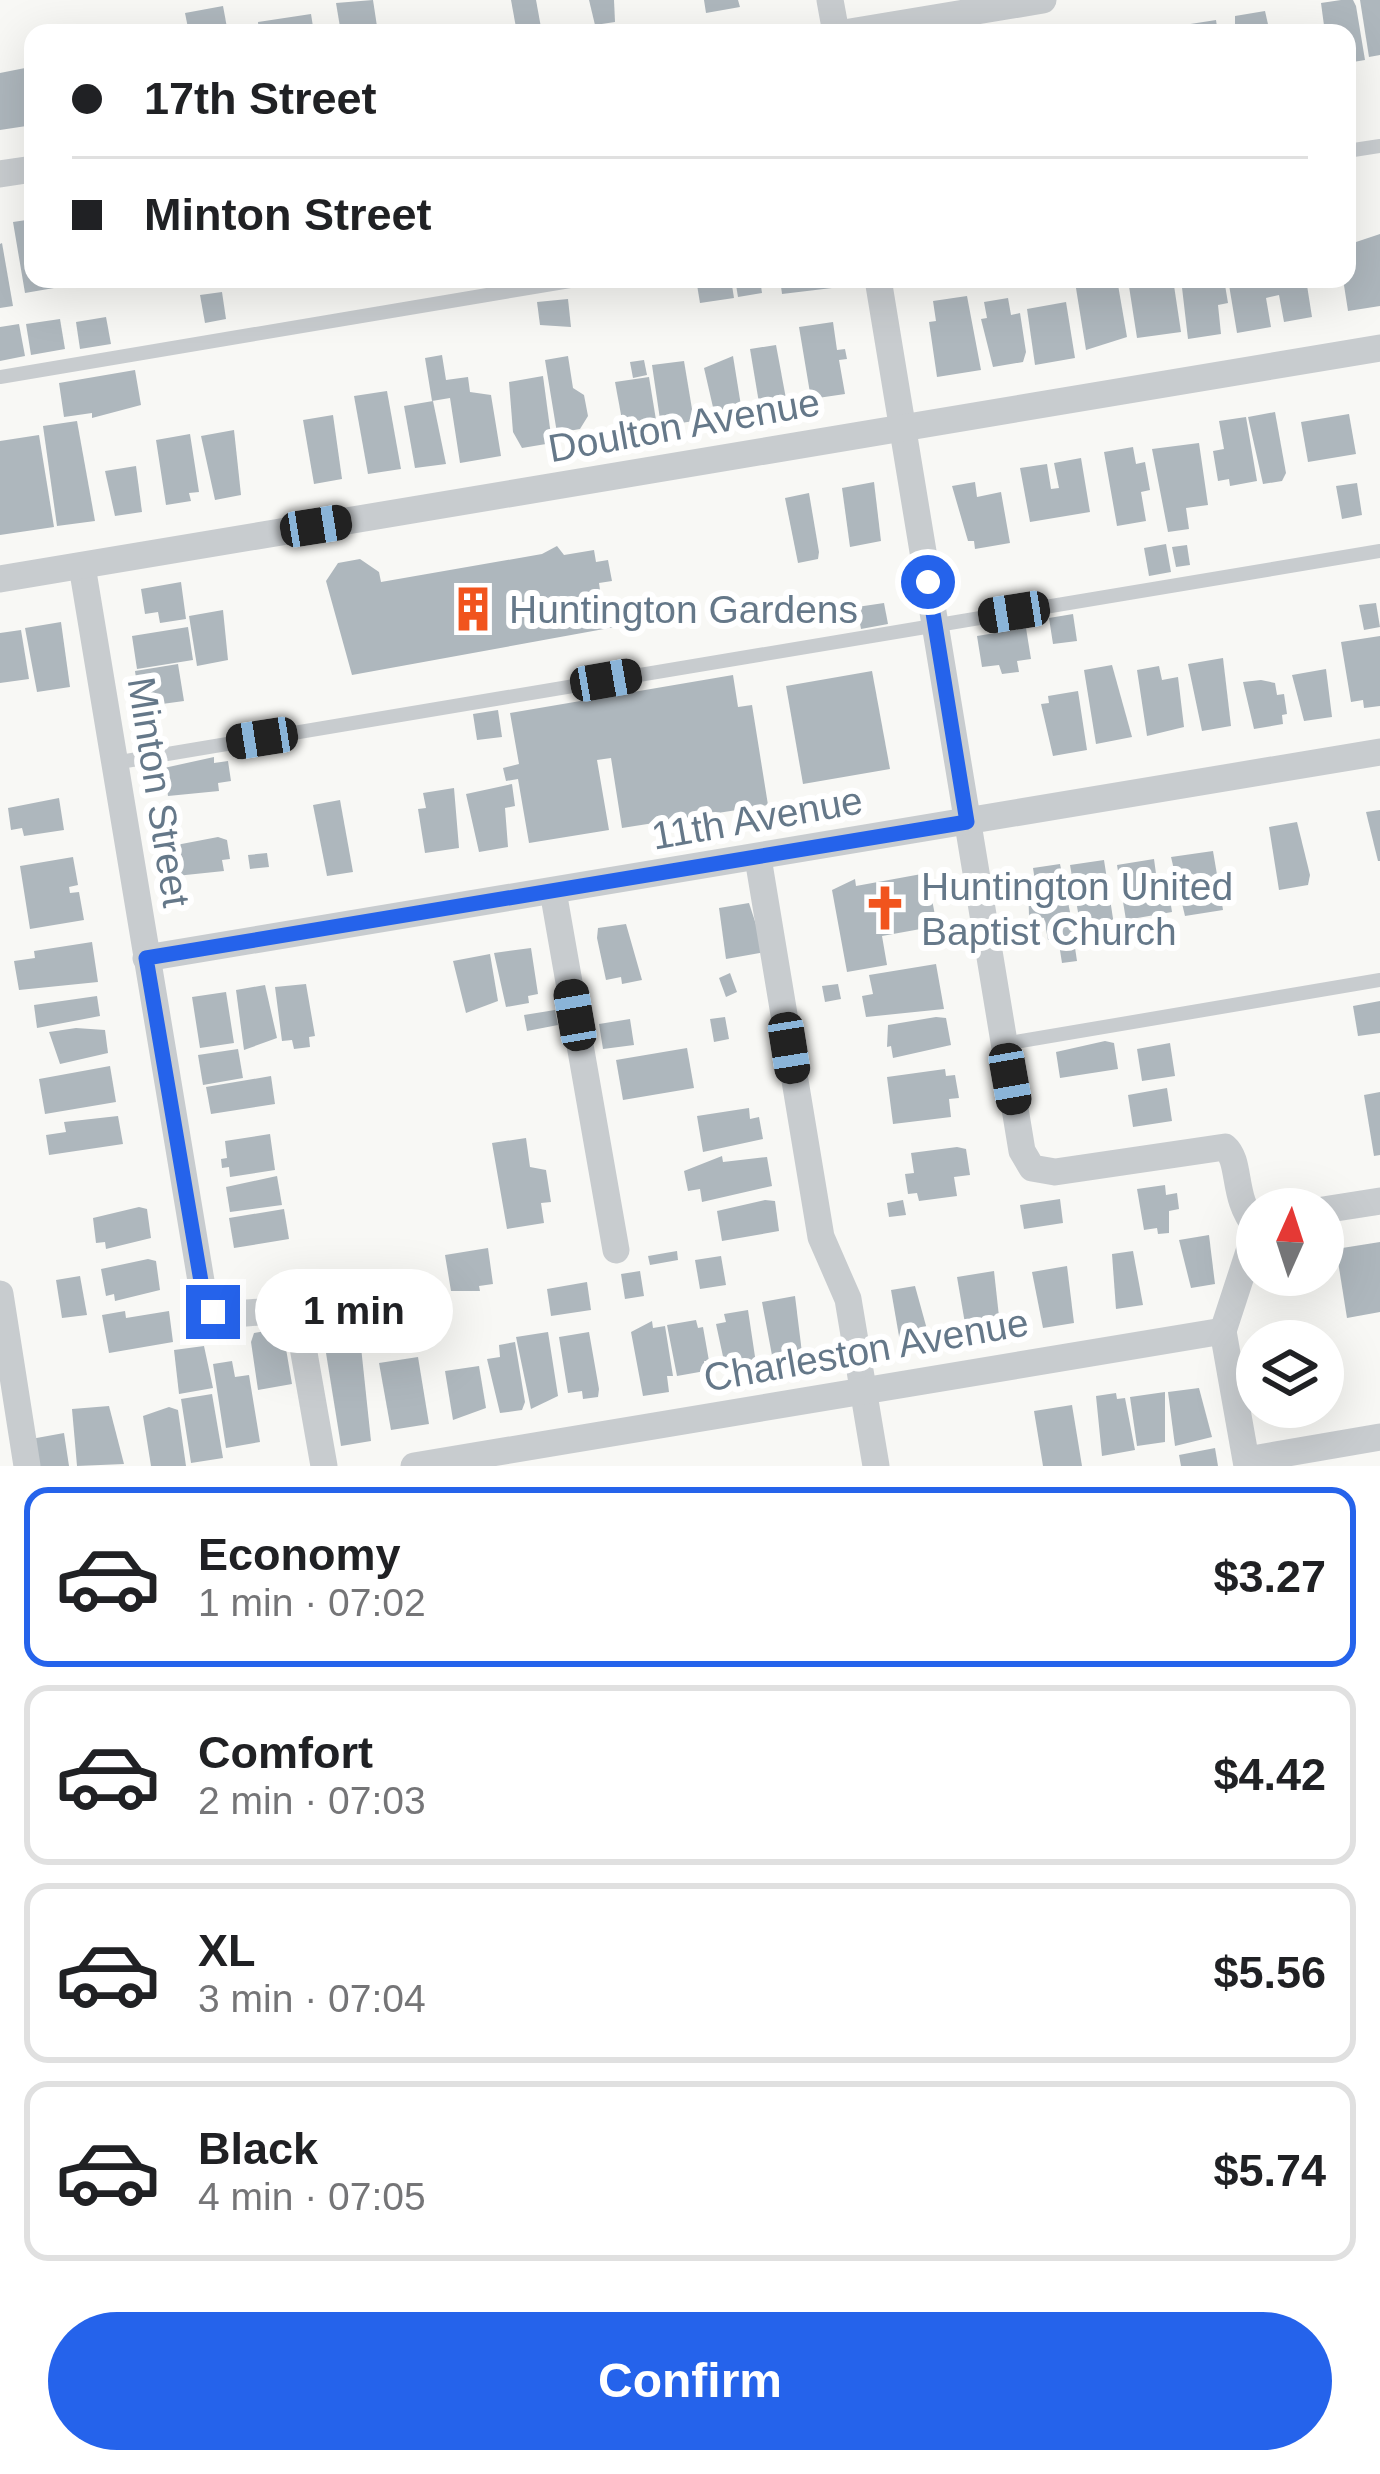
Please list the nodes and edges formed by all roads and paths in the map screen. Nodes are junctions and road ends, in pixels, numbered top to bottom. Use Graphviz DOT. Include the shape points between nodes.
graph roads {
  1 [pos="1043,0"];
  2 [pos="895,24"];
  3 [pos="529,288"];
  4 [pos="880,288"];
  5 [pos="1380,348"];
  6 [pos="0,377"];
  7 [pos="904,428"];
  8 [pos="1380,550"];
  9 [pos="82,566"];
  10 [pos="0,579"];
  11 [pos="935,625"];
  12 [pos="1380,752"];
  13 [pos="114,763"];
  14 [pos="967,822"];
  15 [pos="758,858"];
  16 [pos="553,891"];
  17 [pos="146,958"];
  18 [pos="1380,980"];
  19 [pos="1004,1044"];
  20 [pos="1237,1188"];
  21 [pos="1380,1201"];
  22 [pos="1344,1207"];
  23 [pos="616,1250"];
  24 [pos="1236,1291"];
  25 [pos="0,1294"];
  26 [pos="1223,1330"];
  27 [pos="864,1390"];
  28 [pos="1380,1437"];
  29 [pos="1247,1463"];
  30 [pos="27,1466"];
  31 [pos="325,1466"];
  32 [pos="414,1466"];
  33 [pos="876,1466"];
  1 -- 2 [label="street"];
  3 -- 6 [label="lane"];
  4 -- 7 [label="street"];
  5 -- 7 [label="street, Doulton Avenue"];
  7 -- 9 [label="street, Doulton Avenue"];
  7 -- 11 [label="street"];
  8 -- 11 [label="lane"];
  9 -- 10 [label="street, Doulton Avenue"];
  9 -- 13 [label="street, Minton Street"];
  11 -- 13 [label="lane"];
  11 -- 14 [label="street"];
  12 -- 14 [label="street, 11th Avenue"];
  13 -- 17 [label="street, Minton Street"];
  14 -- 15 [label="street, 11th Avenue"];
  14 -- 19 [label="street"];
  15 -- 16 [label="street, 11th Avenue"];
  15 -- 27 [label="street" via="821,1237 848,1299"];
  16 -- 17 [label="street, 11th Avenue"];
  16 -- 23 [label="street"];
  17 -- 31 [label="street, Minton Street" via="204,1299 213,1312 285,1310 298,1319"];
  18 -- 19 [label="lane"];
  19 -- 20 [label="street" via="1022,1151 1032,1168 1055,1172 1225,1147"];
  21 -- 22 [label="street"];
  24 -- 26 [label="street"];
  25 -- 30 [label="street"];
  26 -- 27 [label="street, Charleston Avenue"];
  26 -- 29 [label="street"];
  27 -- 32 [label="street, Charleston Avenue"];
  27 -- 33 [label="street"];
  28 -- 29 [label="street"];
}
